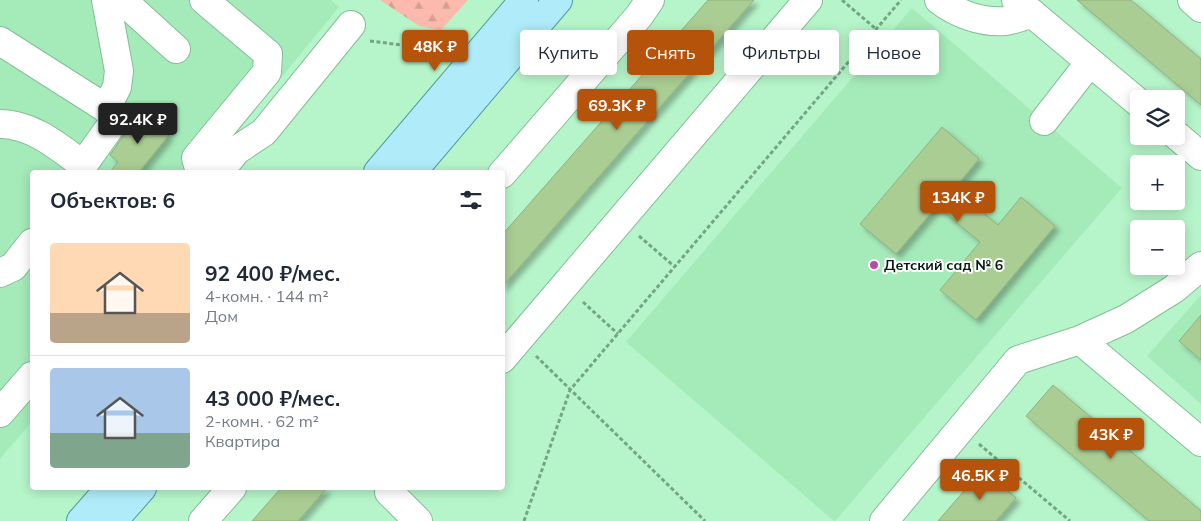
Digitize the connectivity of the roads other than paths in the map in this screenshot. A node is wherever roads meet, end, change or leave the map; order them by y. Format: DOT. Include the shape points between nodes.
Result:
graph roads {
  1 [pos="106,0"];
  2 [pos="122,0"];
  3 [pos="204,0"];
  4 [pos="524,0"];
  5 [pos="558,0"];
  6 [pos="650,0"];
  7 [pos="808,0"];
  8 [pos="939,0"];
  9 [pos="1192,0"];
  10 [pos="1024,7"];
  11 [pos="1201,8"];
  12 [pos="344,33"];
  13 [pos="0,40"];
  14 [pos="176,49"];
  15 [pos="1090,62"];
  16 [pos="1130,95"];
  17 [pos="106,108"];
  18 [pos="1044,121"];
  19 [pos="0,124"];
  20 [pos="1185,143"];
  21 [pos="1201,156"];
  22 [pos="83,169"];
  23 [pos="199,170"];
  24 [pos="221,170"];
  25 [pos="380,170"];
  26 [pos="414,170"];
  27 [pos="505,171"];
  28 [pos="30,246"];
  29 [pos="1201,266"];
  30 [pos="0,273"];
  31 [pos="1080,340"];
  32 [pos="511,349"];
  33 [pos="30,378"];
  34 [pos="0,413"];
  35 [pos="1201,442"];
  36 [pos="108,490"];
  37 [pos="140,490"];
  38 [pos="230,490"];
  39 [pos="391,490"];
  40 [pos="81,521"];
  41 [pos="114,521"];
  42 [pos="203,521"];
  43 [pos="418,521"];
  44 [pos="884,521"];
  1 -- 17 [label="street" via="119,71 117,87"];
  2 -- 14 [label="street"];
  3 -- 23 [label="street" via="268,54 268,72 196,158"];
  4 -- 25 [label="main road"];
  5 -- 26 [label="main road"];
  6 -- 27 [label="street"];
  7 -- 32 [label="street"];
  8 -- 10 [label="street" via="953,10 981,20 1006,21"];
  9 -- 11 [label="street"];
  10 -- 15 [label="street"];
  12 -- 24 [label="street" via="264,132 237,150"];
  13 -- 17 [label="street"];
  15 -- 16 [label="street"];
  15 -- 18 [label="street"];
  17 -- 22 [label="street" via="118,116"];
  19 -- 22 [label="street" via="34,132 56,145"];
  20 -- 21 [label="street"];
  28 -- 30 [label="street" via="13,267"];
  29 -- 31 [label="street" via="1174,289 1126,319"];
  31 -- 35 [label="street"];
  31 -- 44 [label="street" via="1018,360"];
  33 -- 34 [label="street"];
  36 -- 40 [label="main road"];
  37 -- 41 [label="main road"];
  38 -- 42 [label="street"];
  39 -- 43 [label="street" via="389,492"];
}
